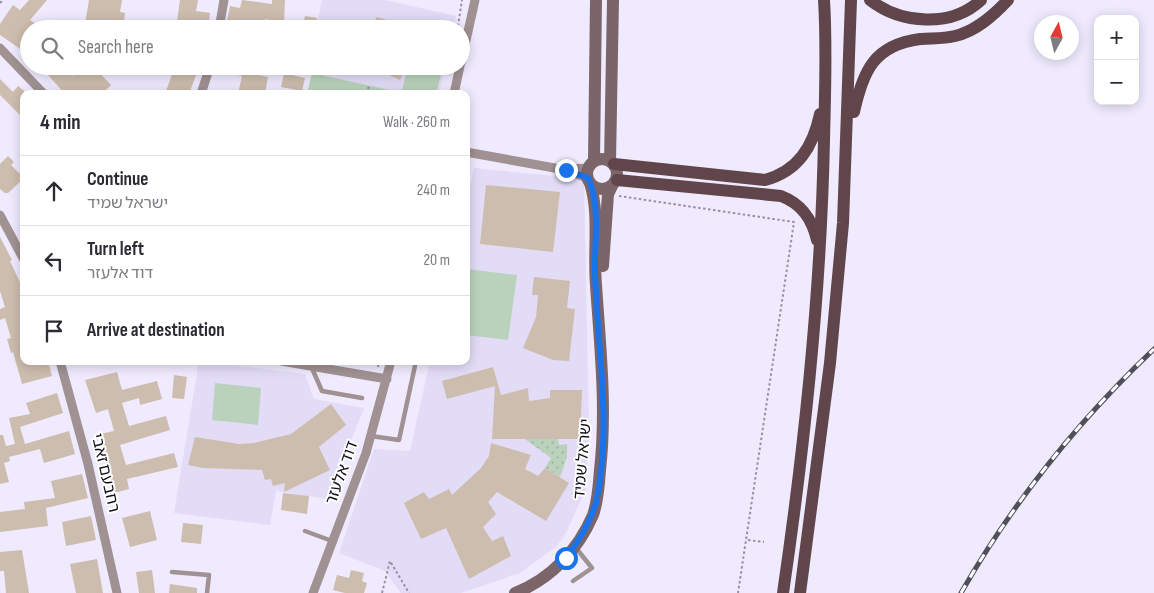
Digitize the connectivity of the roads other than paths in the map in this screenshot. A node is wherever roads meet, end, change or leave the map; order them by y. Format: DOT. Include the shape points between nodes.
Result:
graph roads {
  1 [pos="224,0"];
  2 [pos="596,0"];
  3 [pos="613,0"];
  4 [pos="824,0"];
  5 [pos="851,0"];
  6 [pos="870,0"];
  7 [pos="981,0"];
  8 [pos="1008,0"];
  9 [pos="473,1"];
  10 [pos="220,20"];
  11 [pos="469,20"];
  12 [pos="0,48"];
  13 [pos="20,69"];
  14 [pos="26,75"];
  15 [pos="207,75"];
  16 [pos="458,75"];
  17 [pos="825,82"];
  18 [pos="40,90"];
  19 [pos="202,90"];
  20 [pos="455,90"];
  21 [pos="847,148"];
  22 [pos="470,153"];
  23 [pos="612,162"];
  24 [pos="590,172"];
  25 [pos="612,187"];
  26 [pos="0,215"];
  27 [pos="20,252"];
  28 [pos="820,253"];
  29 [pos="601,353"];
  30 [pos="61,365"];
  31 [pos="311,365"];
  32 [pos="390,365"];
  33 [pos="415,365"];
  34 [pos="387,378"];
  35 [pos="362,398"];
  36 [pos="371,436"];
  37 [pos="305,531"];
  38 [pos="332,541"];
  39 [pos="575,546"];
  40 [pos="172,572"];
  41 [pos="573,581"];
  42 [pos="519,592"];
  43 [pos="117,593"];
  44 [pos="206,593"];
  45 [pos="313,593"];
  46 [pos="783,593"];
  47 [pos="800,593"];
  1 -- 10 [label="street"];
  2 -- 24 [label="street, ישראל שמיד"];
  3 -- 23 [label="street"];
  4 -- 17 [label="main road"];
  5 -- 21 [label="main road"];
  6 -- 7 [label="main road" via="897,15 924,20 952,16"];
  8 -- 21 [label="main road" via="995,14 970,30 955,36 900,44 872,61 862,82"];
  9 -- 11 [label="street"];
  12 -- 13 [label="street"];
  14 -- 18 [label="street"];
  15 -- 19 [label="street"];
  16 -- 20 [label="street"];
  17 -- 23 [label="main road" via="819,120 808,146 800,161 776,176 765,180"];
  17 -- 28 [label="main road"];
  21 -- 47 [label="main road" via="832,346"];
  22 -- 24 [label="street"];
  23 -- 24 [label="street" via="602,158"];
  23 -- 25 [label="street" via="618,172"];
  24 -- 25 [label="street" via="602,189"];
  24 -- 29 [label="street, ישראל שמיד" via="594,196"];
  25 -- 28 [label="main road" via="781,196 799,206 807,215"];
  25 -- 29 [label="street, ישראל שמיד" via="604,240"];
  26 -- 27 [label="street"];
  28 -- 46 [label="main road" via="806,418"];
  29 -- 39 [label="street, ישראל שמיד" via="604,425 599,482 593,513"];
  30 -- 43 [label="street, רחבעם זאבי" via="88,464"];
  31 -- 34 [label="street"];
  31 -- 35 [label="lane" via="322,392"];
  32 -- 34 [label="street, דוד אלעזר"];
  33 -- 36 [label="lane" via="399,440"];
  34 -- 36 [label="street, דוד אלעזר"];
  36 -- 38 [label="street, דוד אלעזר"];
  37 -- 38 [label="lane"];
  38 -- 45 [label="street, דוד אלעזר"];
  39 -- 41 [label="lane" via="592,568"];
  39 -- 42 [label="street, ישראל שמיד" via="555,569"];
  40 -- 44 [label="lane" via="209,575"];
}
